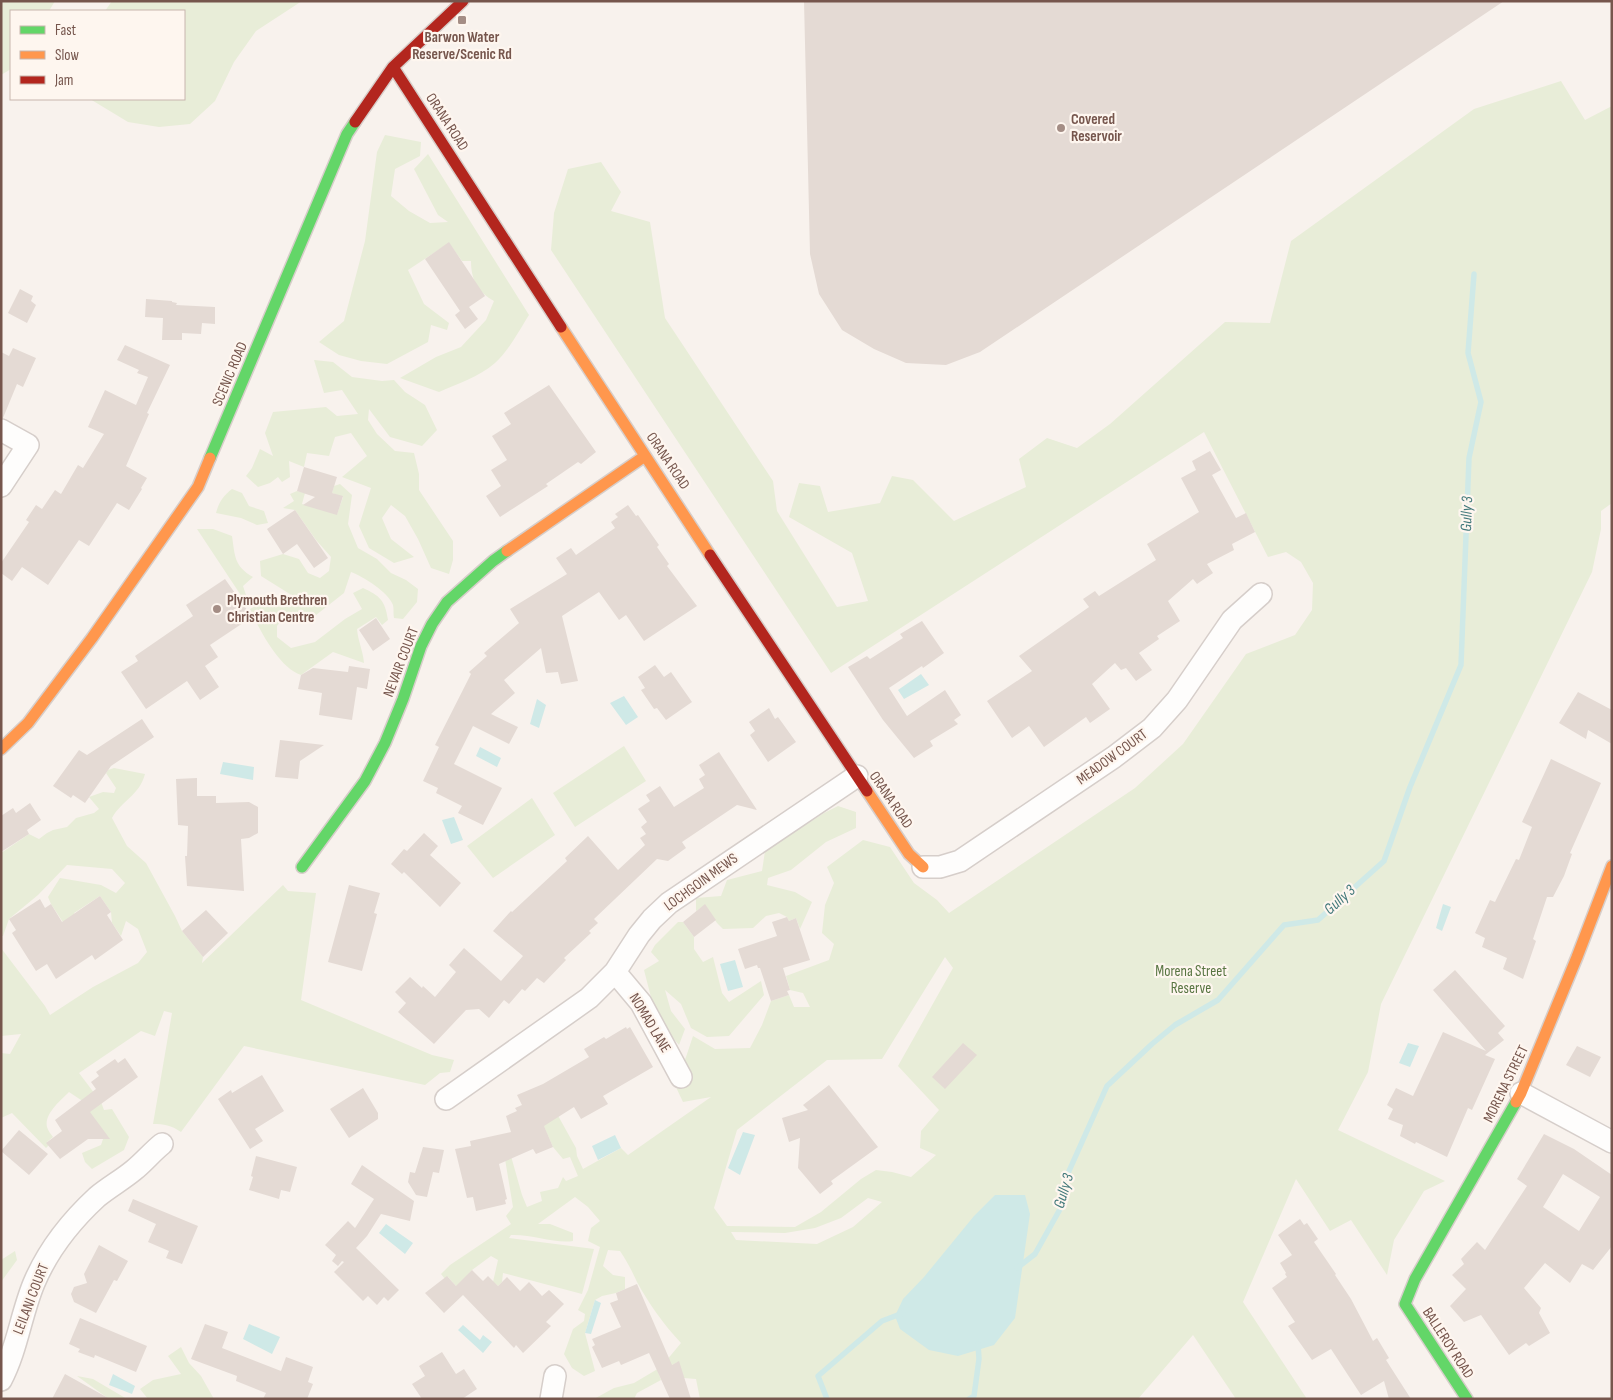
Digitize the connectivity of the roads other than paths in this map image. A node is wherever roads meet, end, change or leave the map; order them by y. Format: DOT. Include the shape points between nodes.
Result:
graph roads {
  1 [pos="464,1"];
  2 [pos="393,67"];
  3 [pos="1,430"];
  4 [pos="645,456"];
  5 [pos="1,486"];
  6 [pos="1260,594"];
  7 [pos="1,749"];
  8 [pos="857,776"];
  9 [pos="1612,866"];
  10 [pos="302,867"];
  11 [pos="923,868"];
  12 [pos="615,972"];
  13 [pos="681,1077"];
  14 [pos="1521,1093"];
  15 [pos="446,1099"];
  16 [pos="1612,1142"];
  17 [pos="162,1144"];
  18 [pos="1405,1304"];
  19 [pos="555,1376"];
  20 [pos="1,1380"];
  21 [pos="552,1399"];
  22 [pos="1467,1399"];
  1 -- 2 [label="street, SCENIC ROAD"];
  2 -- 4 [label="street, ORANA ROAD"];
  2 -- 7 [label="street, SCENIC ROAD" via="347,134 198,487 102,626 28,723"];
  3 -- 5 [label="street" via="28,446"];
  4 -- 8 [label="street, ORANA ROAD"];
  4 -- 10 [label="street, NEVAIR COURT" via="493,561 447,602 421,646 385,743 365,781"];
  6 -- 11 [label="street, MEADOW COURT" via="1232,620 1177,700 1148,732 960,861"];
  8 -- 11 [label="street, ORANA ROAD" via="909,854"];
  8 -- 12 [label="street, LOCHGOIN MEWS" via="669,902 639,935"];
  9 -- 14 [label="street, MORENA STREET"];
  12 -- 13 [label="street, NOMAD LANE" via="641,1004"];
  12 -- 15 [label="street, LOCHGOIN MEWS" via="589,998"];
  14 -- 16 [label="street"];
  14 -- 18 [label="street, MORENA STREET" via="1415,1279"];
  17 -- 20 [label="street, LEILANI COURT" via="86,1208 58,1240 34,1282"];
  18 -- 22 [label="street, BALLEROY ROAD"];
  19 -- 21 [label="street"];
}
